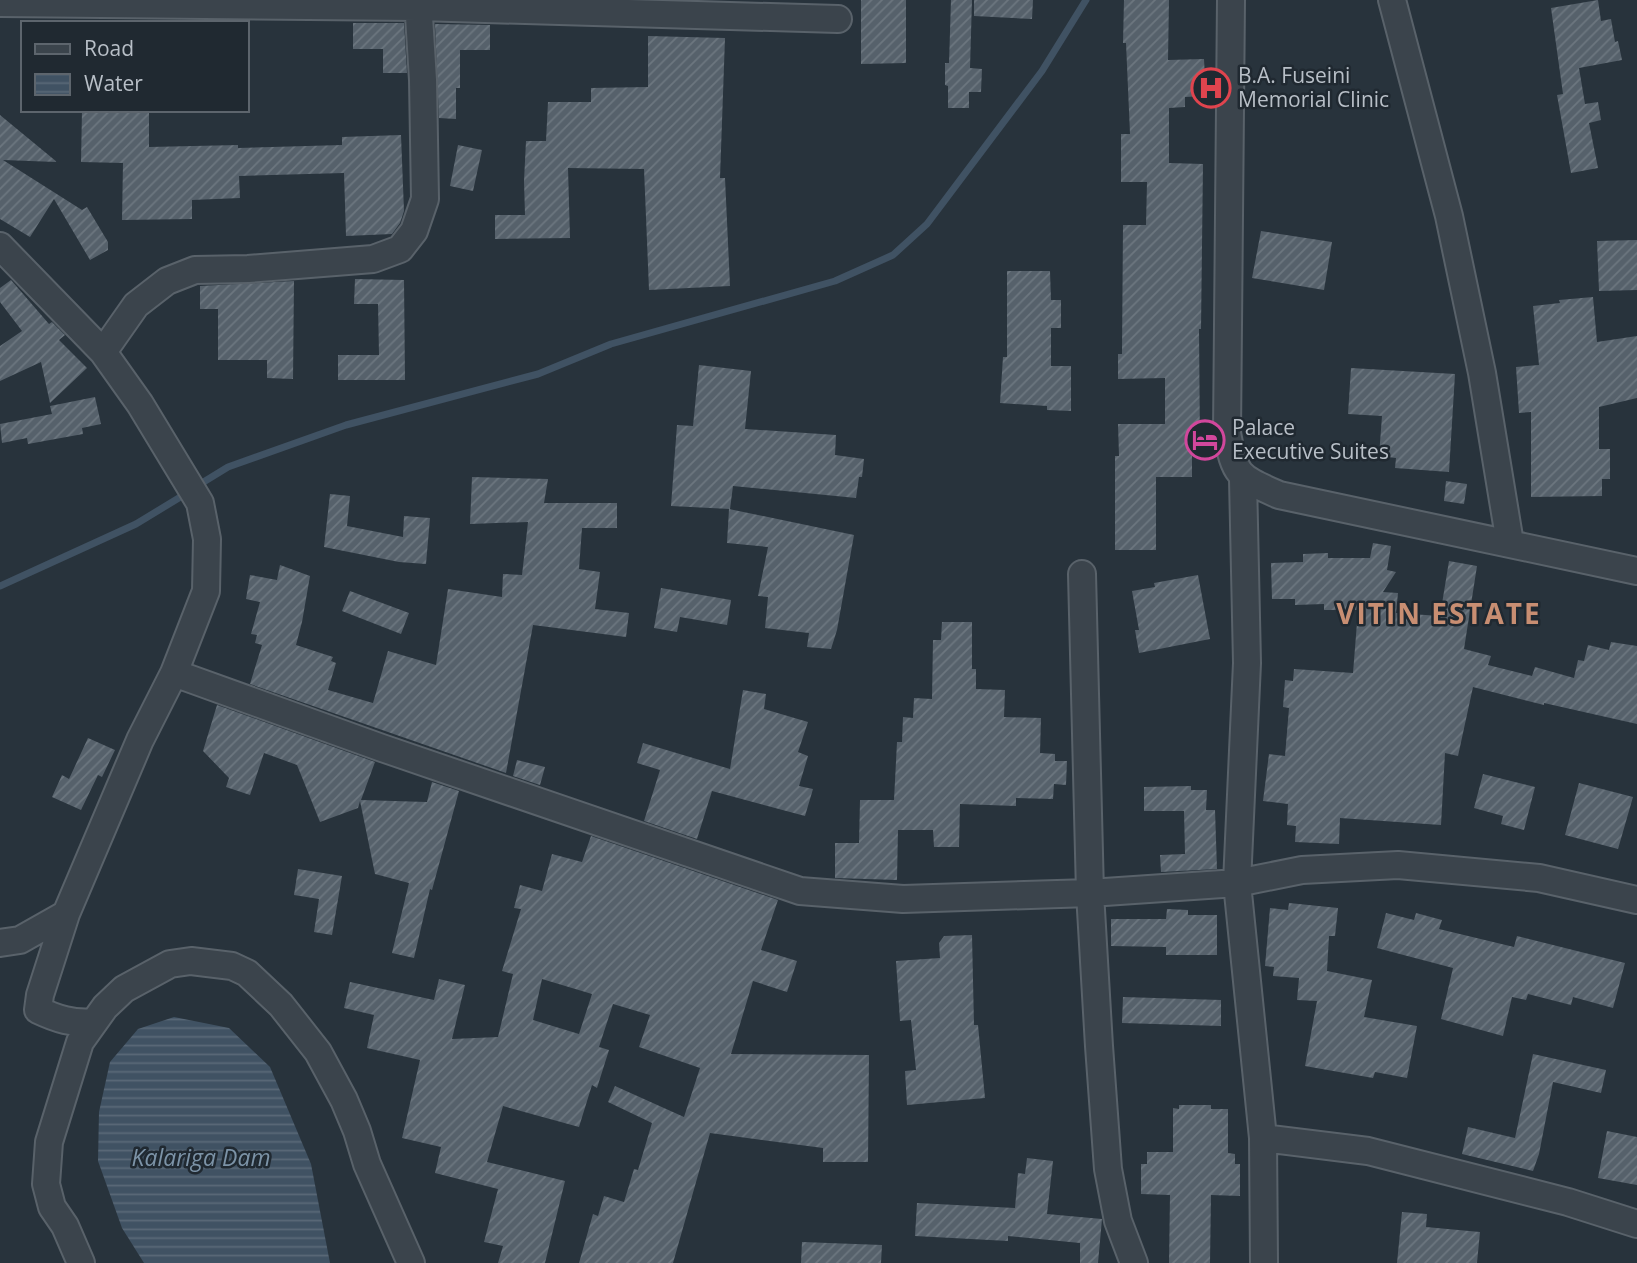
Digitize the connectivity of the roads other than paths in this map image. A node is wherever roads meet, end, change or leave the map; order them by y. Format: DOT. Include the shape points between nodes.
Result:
graph roads {
  1 [pos="1231,0"];
  2 [pos="1392,0"];
  3 [pos="0,3"];
  4 [pos="418,3"];
  5 [pos="838,19"];
  6 [pos="0,246"];
  7 [pos="103,352"];
  8 [pos="1242,479"];
  9 [pos="1510,543"];
  10 [pos="1637,571"];
  11 [pos="1082,574"];
  12 [pos="174,673"];
  13 [pos="1237,883"];
  14 [pos="1090,893"];
  15 [pos="1637,900"];
  16 [pos="66,914"];
  17 [pos="0,943"];
  18 [pos="94,1022"];
  19 [pos="1263,1138"];
  20 [pos="1637,1224"];
  21 [pos="81,1263"];
  22 [pos="411,1263"];
  23 [pos="1134,1263"];
  24 [pos="1264,1263"];
  1 -- 8 [label="street" via="1227,433 1232,461"];
  2 -- 9 [label="street" via="1451,229 1482,373"];
  3 -- 4 [label="street"];
  4 -- 5 [label="street"];
  4 -- 7 [label="street" via="425,199 414,230 400,249 373,259 195,270 167,281 136,305"];
  6 -- 7 [label="street"];
  7 -- 12 [label="street" via="200,503 207,539 206,591"];
  8 -- 9 [label="street" via="1279,495"];
  8 -- 13 [label="street" via="1247,663"];
  9 -- 10 [label="street"];
  11 -- 14 [label="street"];
  12 -- 14 [label="street" via="800,891 903,899"];
  12 -- 16 [label="street" via="140,740"];
  13 -- 14 [label="street"];
  13 -- 15 [label="street" via="1302,870 1398,865 1539,878"];
  13 -- 19 [label="street"];
  14 -- 23 [label="street" via="1108,1169 1118,1221"];
  16 -- 17 [label="street" via="20,940"];
  16 -- 18 [label="street" via="38,1010 77,1023"];
  18 -- 21 [label="street" via="80,1042 63,1093 49,1142 46,1184 52,1207"];
  18 -- 22 [label="street" via="124,989 170,964 214,962 247,973 281,1004 318,1052 353,1120 367,1164"];
  19 -- 20 [label="street" via="1368,1151"];
  19 -- 24 [label="street"];
}
